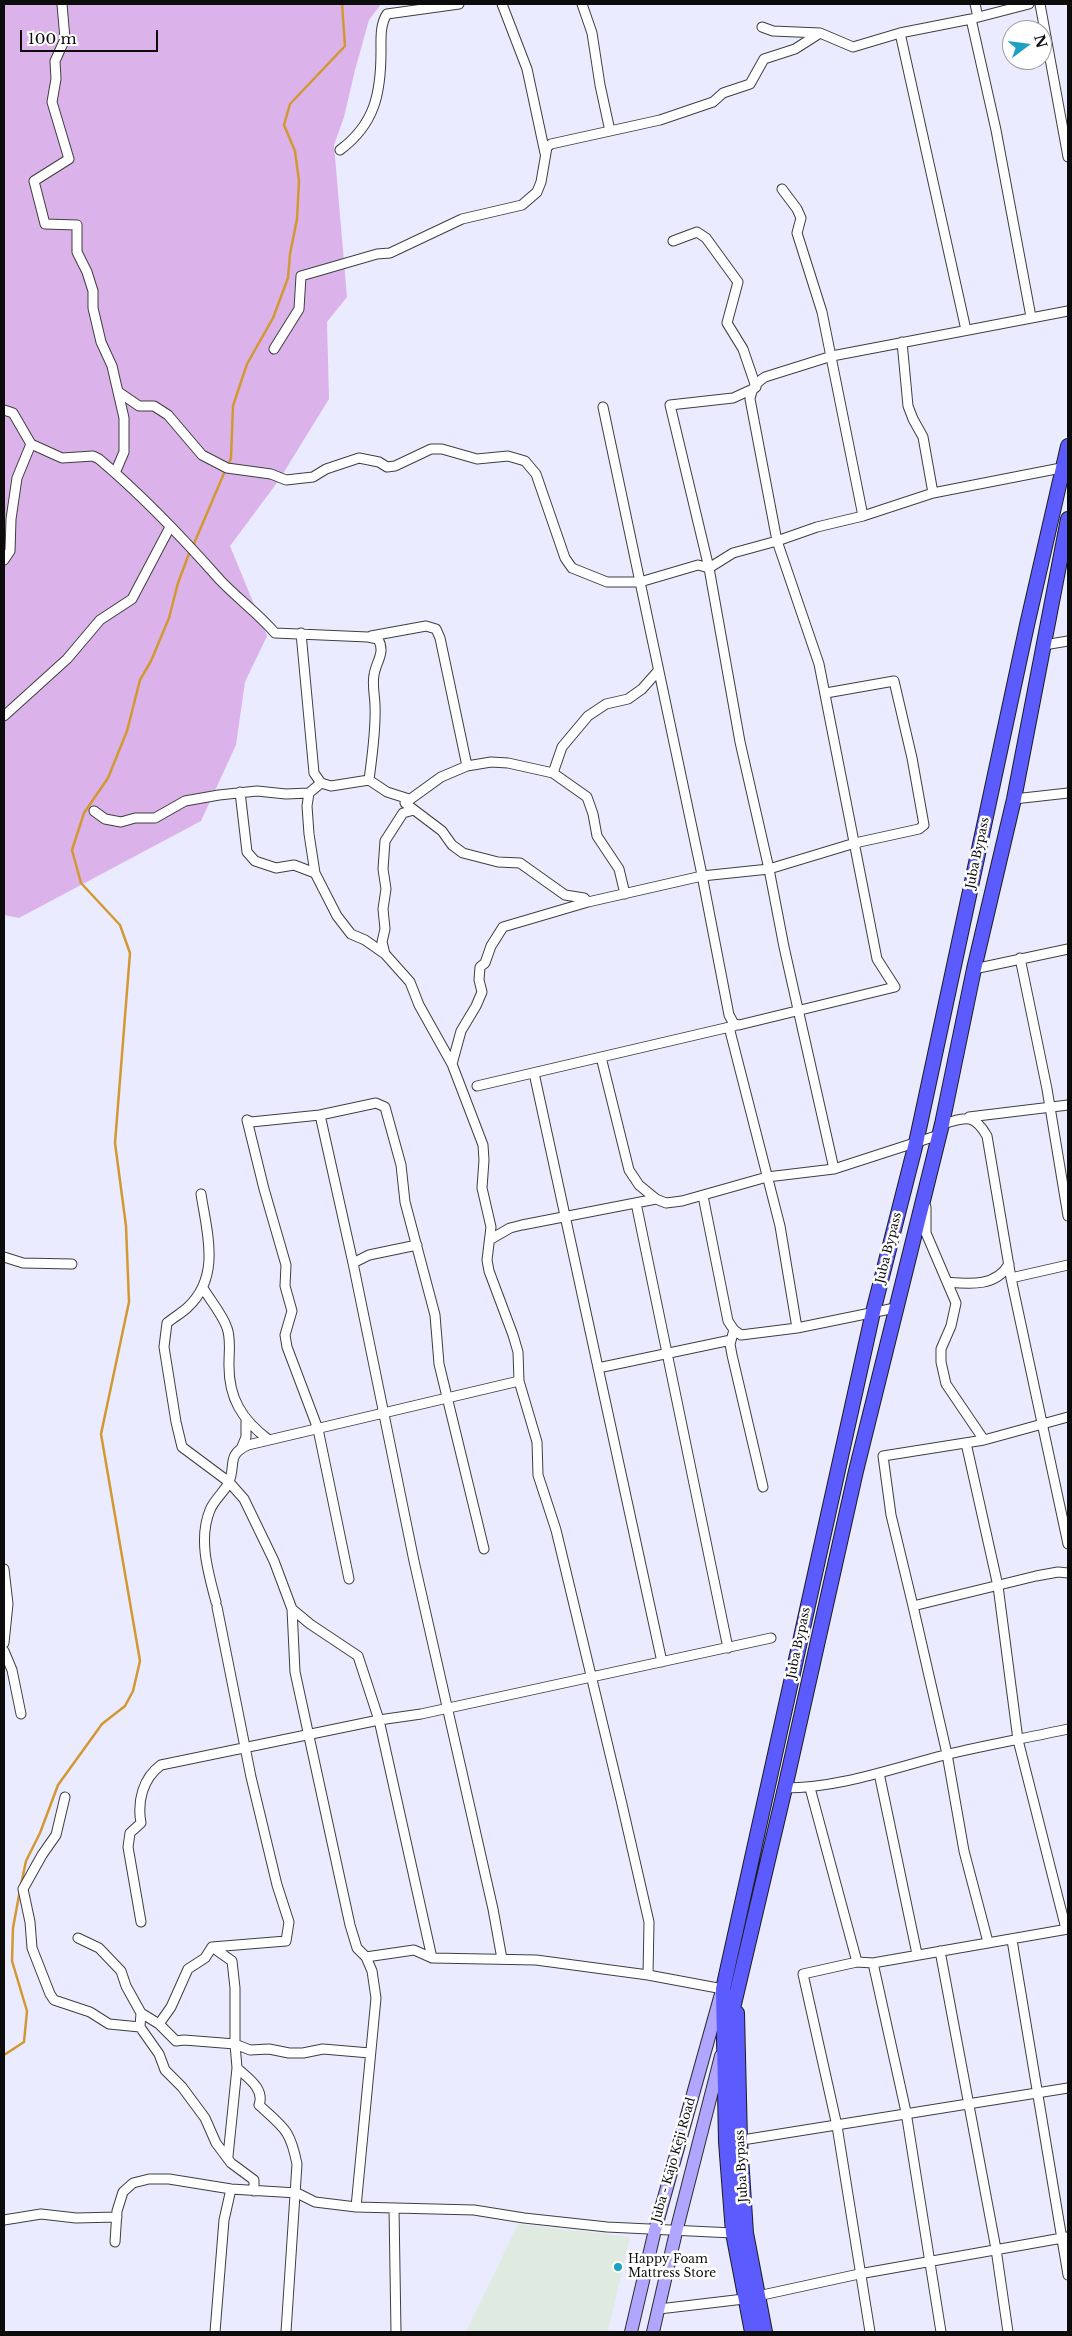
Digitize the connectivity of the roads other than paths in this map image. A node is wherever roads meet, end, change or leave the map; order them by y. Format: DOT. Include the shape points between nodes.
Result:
graph roads {
  1 [pos="62,4"];
  2 [pos="460,4"];
  3 [pos="502,4"];
  4 [pos="582,4"];
  5 [pos="975,4"];
  6 [pos="1029,4"];
  7 [pos="1040,4"];
  8 [pos="975,18"];
  9 [pos="762,27"];
  10 [pos="820,33"];
  11 [pos="900,33"];
  12 [pos="610,131"];
  13 [pos="340,150"];
  14 [pos="545,154"];
  15 [pos="1068,157"];
  16 [pos="782,188"];
  17 [pos="673,241"];
  18 [pos="1068,311"];
  19 [pos="1031,317"];
  20 [pos="966,330"];
  21 [pos="902,342"];
  22 [pos="274,349"];
  23 [pos="832,356"];
  24 [pos="765,377"];
  25 [pos="756,388"];
  26 [pos="120,392"];
  27 [pos="602,407"];
  28 [pos="4,410"];
  29 [pos="30,444"];
  30 [pos="1068,446"];
  31 [pos="1068,466"];
  32 [pos="115,473"];
  33 [pos="933,493"];
  34 [pos="863,516"];
  35 [pos="1068,519"];
  36 [pos="170,527"];
  37 [pos="777,541"];
  38 [pos="4,560"];
  39 [pos="709,568"];
  40 [pos="640,582"];
  41 [pos="301,633"];
  42 [pos="368,637"];
  43 [pos="1068,640"];
  44 [pos="1044,645"];
  45 [pos="658,671"];
  46 [pos="826,693"];
  47 [pos="4,716"];
  48 [pos="467,766"];
  49 [pos="553,773"];
  50 [pos="369,780"];
  51 [pos="321,783"];
  52 [pos="240,792"];
  53 [pos="309,793"];
  54 [pos="1068,794"];
  55 [pos="409,799"];
  56 [pos="1014,799"];
  57 [pos="414,810"];
  58 [pos="94,811"];
  59 [pos="855,843"];
  60 [pos="769,869"];
  61 [pos="315,872"];
  62 [pos="702,876"];
  63 [pos="625,894"];
  64 [pos="588,902"];
  65 [pos="1068,949"];
  66 [pos="385,954"];
  67 [pos="1020,958"];
  68 [pos="974,968"];
  69 [pos="739,1025"];
  70 [pos="730,1031"];
  71 [pos="601,1057"];
  72 [pos="452,1064"];
  73 [pos="534,1073"];
  74 [pos="477,1086"];
  75 [pos="1068,1105"];
  76 [pos="1050,1108"];
  77 [pos="320,1115"];
  78 [pos="969,1118"];
  79 [pos="940,1130"];
  80 [pos="916,1143"];
  81 [pos="834,1169"];
  82 [pos="767,1177"];
  83 [pos="926,1192"];
  84 [pos="201,1194"];
  85 [pos="703,1196"];
  86 [pos="656,1199"];
  87 [pos="636,1203"];
  88 [pos="1068,1216"];
  89 [pos="566,1218"];
  90 [pos="491,1239"];
  91 [pos="417,1245"];
  92 [pos="4,1257"];
  93 [pos="353,1263"];
  94 [pos="72,1264"];
  95 [pos="1008,1264"];
  96 [pos="1068,1265"];
  97 [pos="1011,1278"];
  98 [pos="947,1282"];
  99 [pos="203,1288"];
  100 [pos="895,1308"];
  101 [pos="873,1312"];
  102 [pos="797,1328"];
  103 [pos="734,1330"];
  104 [pos="731,1340"];
  105 [pos="667,1354"];
  106 [pos="598,1368"];
  107 [pos="519,1381"];
  108 [pos="448,1398"];
  109 [pos="384,1413"];
  110 [pos="1068,1417"];
  111 [pos="246,1420"];
  112 [pos="1042,1424"];
  113 [pos="318,1429"];
  114 [pos="269,1440"];
  115 [pos="984,1440"];
  116 [pos="966,1443"];
  117 [pos="241,1449"];
  118 [pos="229,1482"];
  119 [pos="763,1487"];
  120 [pos="1068,1544"];
  121 [pos="484,1549"];
  122 [pos="4,1569"];
  123 [pos="1068,1573"];
  124 [pos="348,1579"];
  125 [pos="998,1586"];
  126 [pos="913,1606"];
  127 [pos="292,1610"];
  128 [pos="771,1638"];
  129 [pos="4,1643"];
  130 [pos="728,1648"];
  131 [pos="4,1651"];
  132 [pos="662,1662"];
  133 [pos="592,1678"];
  134 [pos="447,1708"];
  135 [pos="21,1714"];
  136 [pos="379,1720"];
  137 [pos="1068,1728"];
  138 [pos="309,1735"];
  139 [pos="1018,1740"];
  140 [pos="245,1748"];
  141 [pos="947,1754"];
  142 [pos="879,1773"];
  143 [pos="785,1788"];
  144 [pos="810,1788"];
  145 [pos="65,1797"];
  146 [pos="141,1922"];
  147 [pos="1067,1929"];
  148 [pos="78,1938"];
  149 [pos="1012,1940"];
  150 [pos="988,1942"];
  151 [pos="212,1947"];
  152 [pos="940,1951"];
  153 [pos="917,1954"];
  154 [pos="366,1958"];
  155 [pos="432,1958"];
  156 [pos="502,1959"];
  157 [pos="857,1962"];
  158 [pos="873,1963"];
  159 [pos="648,1976"];
  160 [pos="723,1989"];
  161 [pos="737,1997"];
  162 [pos="140,2013"];
  163 [pos="159,2024"];
  164 [pos="140,2027"];
  165 [pos="235,2044"];
  166 [pos="722,2052"];
  167 [pos="370,2053"];
  168 [pos="237,2068"];
  169 [pos="1068,2088"];
  170 [pos="1037,2092"];
  171 [pos="968,2102"];
  172 [pos="906,2112"];
  173 [pos="837,2126"];
  174 [pos="733,2142"];
  175 [pos="228,2156"];
  176 [pos="231,2190"];
  177 [pos="254,2190"];
  178 [pos="297,2193"];
  179 [pos="356,2207"];
  180 [pos="394,2208"];
  181 [pos="117,2217"];
  182 [pos="4,2220"];
  183 [pos="655,2230"];
  184 [pos="676,2232"];
  185 [pos="733,2233"];
  186 [pos="1065,2238"];
  187 [pos="115,2242"];
  188 [pos="996,2249"];
  189 [pos="930,2262"];
  190 [pos="859,2274"];
  191 [pos="1068,2275"];
  192 [pos="751,2298"];
  193 [pos="659,2309"];
  194 [pos="216,2332"];
  195 [pos="286,2332"];
  196 [pos="396,2332"];
  197 [pos="631,2332"];
  198 [pos="654,2332"];
  199 [pos="752,2332"];
  200 [pos="766,2332"];
  201 [pos="870,2332"];
  202 [pos="941,2332"];
  203 [pos="1008,2332"];
  1 -- 26 [label="street" via="65,39 55,61 52,102 69,159 34,181 45,224 76,225 77,252 93,291 93,308 102,342"];
  2 -- 13 [label="street" via="387,14 383,24 374,104 365,127"];
  3 -- 14 [label="street" via="527,69"];
  4 -- 12 [label="street" via="592,33"];
  5 -- 8 [label="street"];
  6 -- 8 [label="street"];
  7 -- 15 [label="street"];
  8 -- 11 [label="street"];
  8 -- 19 [label="street"];
  9 -- 10 [label="street" via="772,31"];
  10 -- 11 [label="street" via="853,47"];
  10 -- 12 [label="street" via="795,49 764,59 750,84 723,92 713,102 660,120"];
  11 -- 20 [label="street"];
  12 -- 14 [label="street" via="555,142 547,147"];
  14 -- 22 [label="street" via="539,187 522,205 462,219 390,252 301,276 299,309"];
  16 -- 23 [label="street" via="801,218 797,233 799,242 822,312"];
  17 -- 25 [label="street" via="697,232 706,238 738,282 727,323 743,350"];
  18 -- 19 [label="street"];
  19 -- 20 [label="street"];
  20 -- 21 [label="street"];
  21 -- 23 [label="street"];
  21 -- 33 [label="street" via="908,406 923,437"];
  23 -- 24 [label="street"];
  23 -- 34 [label="street"];
  24 -- 25 [label="street"];
  24 -- 37 [label="street" via="756,382 750,400"];
  25 -- 39 [label="street" via="733,398 670,405"];
  26 -- 32 [label="street" via="124,452"];
  26 -- 40 [label="street" via="139,406 154,406 168,415 202,455 227,468 271,474 286,480 313,478 326,469 359,458 387,467 394,466 431,449 477,459 508,456 525,461 536,474 565,558 572,568 607,582"];
  27 -- 40 [label="street"];
  28 -- 29 [label="street" via="13,413"];
  29 -- 32 [label="street" via="62,458 93,456"];
  29 -- 38 [label="street" via="17,478 10,551"];
  30 -- 80 [label="main road, Juba Bypass"];
  31 -- 33 [label="street"];
  32 -- 36 [label="street" via="140,494"];
  33 -- 34 [label="street"];
  34 -- 37 [label="street" via="816,526"];
  35 -- 44 [label="main road, Juba Bypass"];
  36 -- 41 [label="street" via="275,633"];
  36 -- 47 [label="street" via="132,599 100,620 68,659"];
  37 -- 39 [label="street" via="733,553"];
  37 -- 46 [label="street"];
  39 -- 40 [label="street" via="698,565"];
  39 -- 60 [label="street" via="740,742"];
  40 -- 45 [label="street"];
  41 -- 42 [label="street"];
  41 -- 51 [label="street" via="314,773"];
  42 -- 48 [label="street" via="426,626 436,629"];
  42 -- 50 [label="street" via="378,639 382,646 372,686 375,706"];
  43 -- 44 [label="street"];
  44 -- 56 [label="main road, Juba Bypass"];
  45 -- 49 [label="street" via="628,699 606,704 588,716 562,747"];
  45 -- 62 [label="street"];
  46 -- 59 [label="street"];
  46 -- 59 [label="street" via="894,681 912,758 924,825 912,831"];
  48 -- 49 [label="street" via="508,763"];
  48 -- 55 [label="street" via="441,777"];
  49 -- 63 [label="street" via="587,798 598,836 619,869"];
  50 -- 51 [label="street" via="331,786"];
  50 -- 55 [label="street" via="387,792"];
  51 -- 53 [label="street"];
  52 -- 53 [label="street"];
  52 -- 58 [label="street" via="184,801 155,818 121,822 105,819"];
  52 -- 61 [label="street" via="247,852 254,861 276,868 294,865"];
  53 -- 61 [label="street" via="309,834"];
  54 -- 56 [label="street"];
  55 -- 57 [label="street" via="405,803"];
  56 -- 68 [label="main road, Juba Bypass"];
  57 -- 64 [label="street" via="463,852 498,862 520,863 558,890"];
  57 -- 66 [label="street" via="403,812 385,841 385,928 382,942"];
  59 -- 60 [label="street"];
  59 -- 69 [label="street" via="877,959 895,986"];
  60 -- 62 [label="street"];
  60 -- 81 [label="street"];
  61 -- 66 [label="street" via="337,916 351,934"];
  62 -- 63 [label="street"];
  62 -- 69 [label="street" via="729,1015 734,1024"];
  63 -- 64 [label="street"];
  64 -- 72 [label="street" via="503,927 480,967 482,992 461,1031"];
  65 -- 67 [label="street"];
  66 -- 72 [label="street" via="410,982"];
  67 -- 68 [label="street"];
  67 -- 76 [label="street"];
  68 -- 79 [label="main road, Juba Bypass"];
  69 -- 71 [label="street"];
  70 -- 82 [label="street"];
  71 -- 73 [label="street"];
  71 -- 86 [label="street" via="629,1170 639,1185"];
  72 -- 90 [label="street" via="484,1150 482,1188"];
  73 -- 74 [label="street"];
  73 -- 89 [label="street"];
  75 -- 76 [label="street"];
  76 -- 78 [label="street"];
  76 -- 88 [label="street"];
  77 -- 91 [label="street" via="376,1103 385,1106"];
  77 -- 93 [label="street"];
  77 -- 113 [label="street" via="262,1122 247,1120 286,1265 285,1286 292,1311 285,1335 287,1347"];
  78 -- 79 [label="street"];
  78 -- 95 [label="street" via="979,1122 987,1136"];
  79 -- 80 [label="street"];
  79 -- 83 [label="main road, Juba Bypass"];
  80 -- 81 [label="street"];
  80 -- 101 [label="main road, Juba Bypass"];
  81 -- 82 [label="street"];
  82 -- 85 [label="street"];
  82 -- 102 [label="street" via="780,1226"];
  83 -- 98 [label="street" via="926,1233"];
  83 -- 100 [label="main road, Juba Bypass"];
  84 -- 99 [label="street" via="210,1257"];
  85 -- 86 [label="street" via="666,1203"];
  85 -- 103 [label="street" via="728,1321"];
  86 -- 87 [label="street"];
  87 -- 89 [label="street"];
  87 -- 105 [label="street"];
  89 -- 90 [label="street" via="510,1228"];
  89 -- 106 [label="street"];
  90 -- 107 [label="street" via="489,1271 518,1352"];
  91 -- 93 [label="street" via="369,1255"];
  91 -- 108 [label="street" via="435,1315 439,1364"];
  92 -- 94 [label="street" via="23,1263"];
  93 -- 109 [label="street"];
  95 -- 97 [label="street"];
  95 -- 98 [label="street" via="1003,1274 991,1280 969,1284"];
  96 -- 97 [label="street"];
  97 -- 112 [label="street"];
  98 -- 115 [label="street" via="954,1295 956,1312 941,1349 946,1384"];
  99 -- 111 [label="street" via="227,1326 230,1381 238,1410"];
  99 -- 118 [label="street" via="189,1306 167,1324 164,1347 182,1447"];
  100 -- 101 [label="street"];
  100 -- 143 [label="main road, Juba Bypass"];
  101 -- 102 [label="street"];
  101 -- 160 [label="main road, Juba Bypass"];
  102 -- 103 [label="street" via="748,1335"];
  103 -- 104 [label="street"];
  104 -- 105 [label="street"];
  104 -- 119 [label="street"];
  105 -- 106 [label="street"];
  105 -- 130 [label="street"];
  106 -- 132 [label="street"];
  107 -- 108 [label="street"];
  107 -- 133 [label="street" via="537,1442 538,1475 556,1530"];
  108 -- 109 [label="street"];
  108 -- 121 [label="street"];
  109 -- 113 [label="street"];
  109 -- 134 [label="street"];
  110 -- 112 [label="street"];
  111 -- 114 [label="street"];
  111 -- 117 [label="street" via="246,1437"];
  112 -- 115 [label="street"];
  112 -- 120 [label="street"];
  113 -- 114 [label="street"];
  113 -- 124 [label="street"];
  114 -- 117 [label="street"];
  115 -- 116 [label="street"];
  116 -- 125 [label="street"];
  116 -- 126 [label="street" via="883,1456 891,1515"];
  117 -- 118 [label="street" via="233,1459"];
  118 -- 127 [label="street" via="252,1512"];
  118 -- 140 [label="street" via="211,1508 204,1541 208,1575"];
  122 -- 129 [label="street" via="8,1604"];
  123 -- 125 [label="street" via="1036,1576"];
  125 -- 126 [label="street"];
  125 -- 139 [label="street"];
  126 -- 141 [label="street"];
  127 -- 136 [label="street" via="358,1656"];
  127 -- 138 [label="street" via="295,1672"];
  128 -- 130 [label="street"];
  130 -- 132 [label="street"];
  131 -- 135 [label="street" via="12,1670"];
  132 -- 133 [label="street"];
  133 -- 134 [label="street"];
  133 -- 159 [label="street" via="649,1922"];
  134 -- 136 [label="street"];
  134 -- 156 [label="street"];
  136 -- 138 [label="street"];
  136 -- 155 [label="street"];
  137 -- 139 [label="street"];
  138 -- 140 [label="street"];
  138 -- 154 [label="street" via="350,1925 357,1948"];
  139 -- 141 [label="street"];
  139 -- 147 [label="street"];
  140 -- 146 [label="street" via="161,1765 145,1783 140,1823 130,1833 128,1847"];
  140 -- 151 [label="street" via="277,1885 289,1922 286,1940"];
  141 -- 142 [label="street"];
  141 -- 150 [label="street" via="964,1851"];
  142 -- 144 [label="street"];
  142 -- 153 [label="street"];
  143 -- 144 [label="street"];
  143 -- 161 [label="main road, Juba Bypass"];
  144 -- 157 [label="street"];
  145 -- 164 [label="street" via="56,1835 23,1889 32,1948 54,2000 90,2012 109,2024"];
  147 -- 149 [label="street"];
  148 -- 162 [label="street" via="99,1948 122,1971"];
  149 -- 150 [label="street"];
  149 -- 170 [label="street"];
  150 -- 152 [label="street"];
  151 -- 163 [label="street" via="205,1958 188,1969 171,2007"];
  151 -- 165 [label="street" via="232,1961 236,1988"];
  152 -- 153 [label="street"];
  152 -- 171 [label="street"];
  153 -- 158 [label="street"];
  154 -- 155 [label="street" via="414,1950"];
  154 -- 167 [label="street" via="372,1971 376,1998"];
  155 -- 156 [label="street"];
  156 -- 159 [label="street" via="536,1960"];
  157 -- 158 [label="street"];
  157 -- 173 [label="street" via="803,1974"];
  158 -- 172 [label="street"];
  159 -- 160 [label="street"];
  160 -- 166 [label="main road, Juba Bypass"];
  160 -- 183 [label="main road, Juba - Kajo Keji Road"];
  161 -- 166 [label="main road, Juba Bypass"];
  161 -- 174 [label="main road, Juba Bypass"];
  162 -- 163 [label="street"];
  162 -- 164 [label="street"];
  163 -- 165 [label="street" via="176,2041"];
  164 -- 175 [label="street" via="159,2054 165,2070 205,2118 216,2143"];
  165 -- 167 [label="street" via="250,2050 288,2053 323,2048"];
  165 -- 168 [label="street"];
  166 -- 174 [label="main road, Juba Bypass"];
  166 -- 184 [label="main road, Juba - Kajo Keji Road"];
  167 -- 179 [label="street"];
  168 -- 175 [label="street"];
  168 -- 178 [label="street" via="260,2091 259,2105 291,2138 297,2164"];
  169 -- 170 [label="street"];
  170 -- 171 [label="street"];
  170 -- 186 [label="street"];
  171 -- 172 [label="street"];
  171 -- 188 [label="street"];
  172 -- 173 [label="street"];
  172 -- 189 [label="street"];
  173 -- 174 [label="street"];
  173 -- 190 [label="street"];
  174 -- 185 [label="main road, Juba Bypass"];
  174 -- 192 [label="main road, Juba Bypass"];
  175 -- 177 [label="street" via="254,2180"];
  176 -- 177 [label="street"];
  176 -- 181 [label="street" via="148,2178 133,2183 123,2192"];
  176 -- 194 [label="street" via="224,2220"];
  177 -- 178 [label="street"];
  178 -- 179 [label="street" via="315,2202"];
  178 -- 195 [label="street"];
  179 -- 180 [label="street"];
  180 -- 183 [label="street" via="474,2210"];
  180 -- 196 [label="street"];
  181 -- 182 [label="street" via="76,2218 41,2214"];
  181 -- 187 [label="street"];
  183 -- 184 [label="street"];
  183 -- 197 [label="main road, Juba - Kajo Keji Road"];
  184 -- 185 [label="street"];
  184 -- 193 [label="main road, Juba - Kajo Keji Road"];
  185 -- 192 [label="main road, Juba Bypass"];
  186 -- 188 [label="street"];
  186 -- 191 [label="street"];
  188 -- 189 [label="street"];
  188 -- 203 [label="street"];
  189 -- 190 [label="street"];
  189 -- 202 [label="street"];
  190 -- 192 [label="street"];
  190 -- 201 [label="street"];
  192 -- 193 [label="street"];
  192 -- 199 [label="main road, Juba Bypass"];
  192 -- 200 [label="main road, Juba Bypass"];
  193 -- 198 [label="main road, Juba - Kajo Keji Road"];
}
